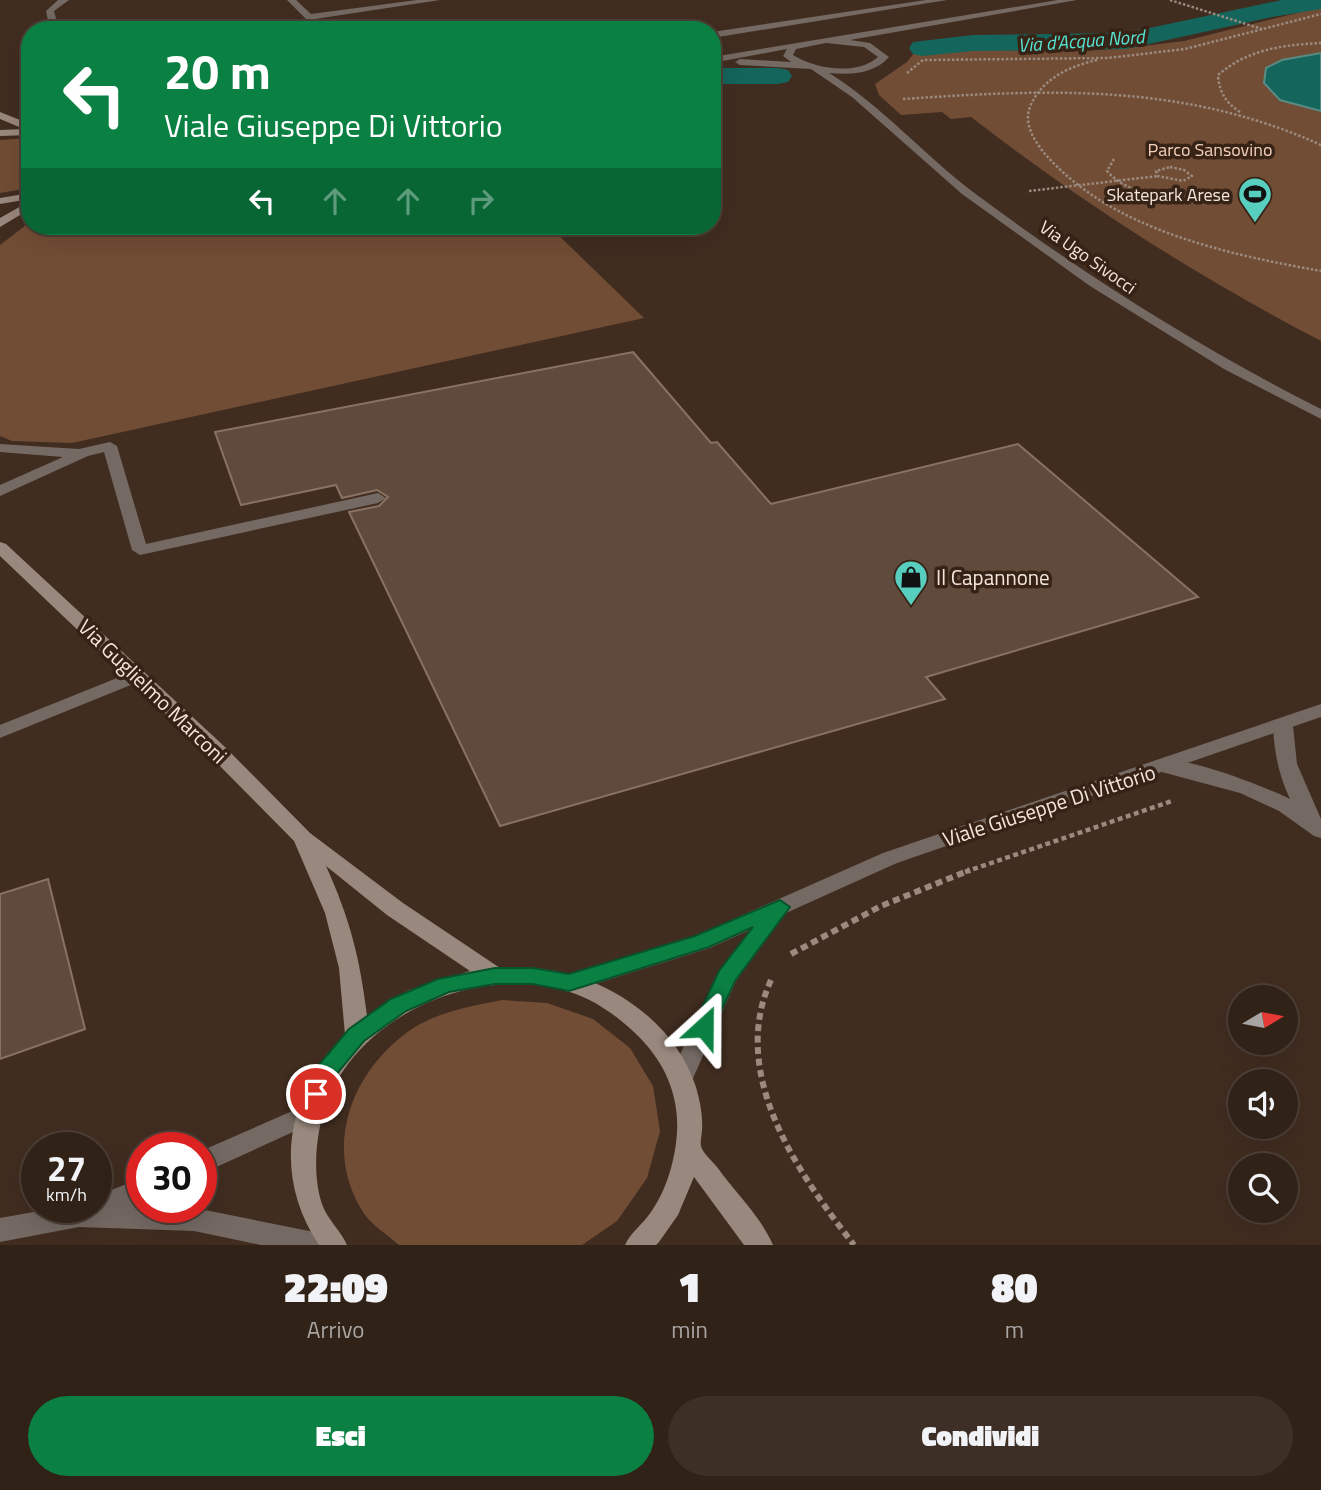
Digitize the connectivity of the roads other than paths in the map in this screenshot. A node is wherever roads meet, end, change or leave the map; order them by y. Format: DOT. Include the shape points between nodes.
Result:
graph roads {
  1 [pos="65,0"];
  2 [pos="291,0"];
  3 [pos="436,0"];
  4 [pos="943,0"];
  5 [pos="1073,0"];
  6 [pos="309,17"];
  7 [pos="956,20"];
  8 [pos="50,21"];
  9 [pos="313,21"];
  10 [pos="721,34"];
  11 [pos="906,39"];
  12 [pos="826,40"];
  13 [pos="801,44"];
  14 [pos="894,46"];
  15 [pos="883,53"];
  16 [pos="721,59"];
  17 [pos="721,61"];
  18 [pos="802,65"];
  19 [pos="871,66"];
  20 [pos="815,68"];
  21 [pos="862,86"];
  22 [pos="0,115"];
  23 [pos="21,126"];
  24 [pos="21,131"];
  25 [pos="0,133"];
  26 [pos="21,198"];
  27 [pos="0,201"];
  28 [pos="21,210"];
  29 [pos="0,223"];
  30 [pos="1321,415"];
  31 [pos="0,448"];
  32 [pos="83,453"];
  33 [pos="0,491"];
  34 [pos="378,498"];
  35 [pos="0,547"];
  36 [pos="137,676"];
  37 [pos="1321,710"];
  38 [pos="1283,726"];
  39 [pos="0,732"];
  40 [pos="1165,766"];
  41 [pos="1317,827"];
  42 [pos="303,838"];
  43 [pos="780,907"];
  44 [pos="495,976"];
  45 [pos="569,982"];
  46 [pos="356,1035"];
  47 [pos="681,1078"];
  48 [pos="306,1115"];
  49 [pos="689,1150"];
  50 [pos="217,1156"];
  51 [pos="112,1216"];
  52 [pos="37,1223"];
  53 [pos="0,1230"];
  54 [pos="319,1245"];
  55 [pos="334,1245"];
  56 [pos="638,1245"];
  57 [pos="760,1245"];
  1 -- 8 [label="street" via="52,5"];
  2 -- 6 [label="street"];
  3 -- 6 [label="street"];
  4 -- 10 [label="street"];
  5 -- 7 [label="street"];
  6 -- 9 [label="street"];
  7 -- 11 [label="street"];
  7 -- 12 [label="street"];
  12 -- 13 [label="street"];
  12 -- 15 [label="street" via="867,45"];
  13 -- 16 [label="street"];
  13 -- 18 [label="street" via="788,56"];
  14 -- 15 [label="street"];
  15 -- 19 [label="street" via="882,60"];
  17 -- 18 [label="street"];
  18 -- 20 [label="street"];
  19 -- 20 [label="street"];
  19 -- 21 [label="street"];
  20 -- 21 [label="street, Via Ugo Sivocci"];
  21 -- 30 [label="street, Via Ugo Sivocci" via="891,128 965,192 1128,306"];
  22 -- 23 [label="street"];
  24 -- 25 [label="street"];
  26 -- 27 [label="street"];
  28 -- 29 [label="street"];
  31 -- 32 [label="street"];
  32 -- 33 [label="street"];
  32 -- 34 [label="street" via="110,446 140,550"];
  35 -- 36 [label="street, Via Guglielmo Marconi"];
  36 -- 39 [label="street"];
  36 -- 42 [label="street, Via Guglielmo Marconi"];
  37 -- 38 [label="street, Viale Giuseppe Di Vittorio"];
  38 -- 40 [label="street, Viale Giuseppe Di Vittorio"];
  38 -- 41 [label="street" via="1288,772"];
  40 -- 41 [label="street" via="1249,788"];
  40 -- 43 [label="street, Viale Giuseppe Di Vittorio" via="890,858"];
  42 -- 44 [label="street, Via Guglielmo Marconi" via="395,909"];
  42 -- 46 [label="street, Via Guglielmo Marconi" via="336,913 350,968"];
  43 -- 45 [label="street, Viale Giuseppe Di Vittorio" via="702,942"];
  43 -- 47 [label="street, Viale Giuseppe Di Vittorio" via="727,977"];
  44 -- 45 [label="street"];
  44 -- 46 [label="street" via="446,985 398,1005"];
  45 -- 47 [label="street" via="618,1003 656,1036"];
  46 -- 48 [label="street" via="325,1072"];
  47 -- 49 [label="street" via="690,1112"];
  48 -- 50 [label="street"];
  48 -- 55 [label="street" via="300,1162 310,1207"];
  49 -- 56 [label="street" via="674,1197"];
  49 -- 57 [label="street"];
  51 -- 54 [label="street" via="194,1219"];
  52 -- 53 [label="street"];
}
